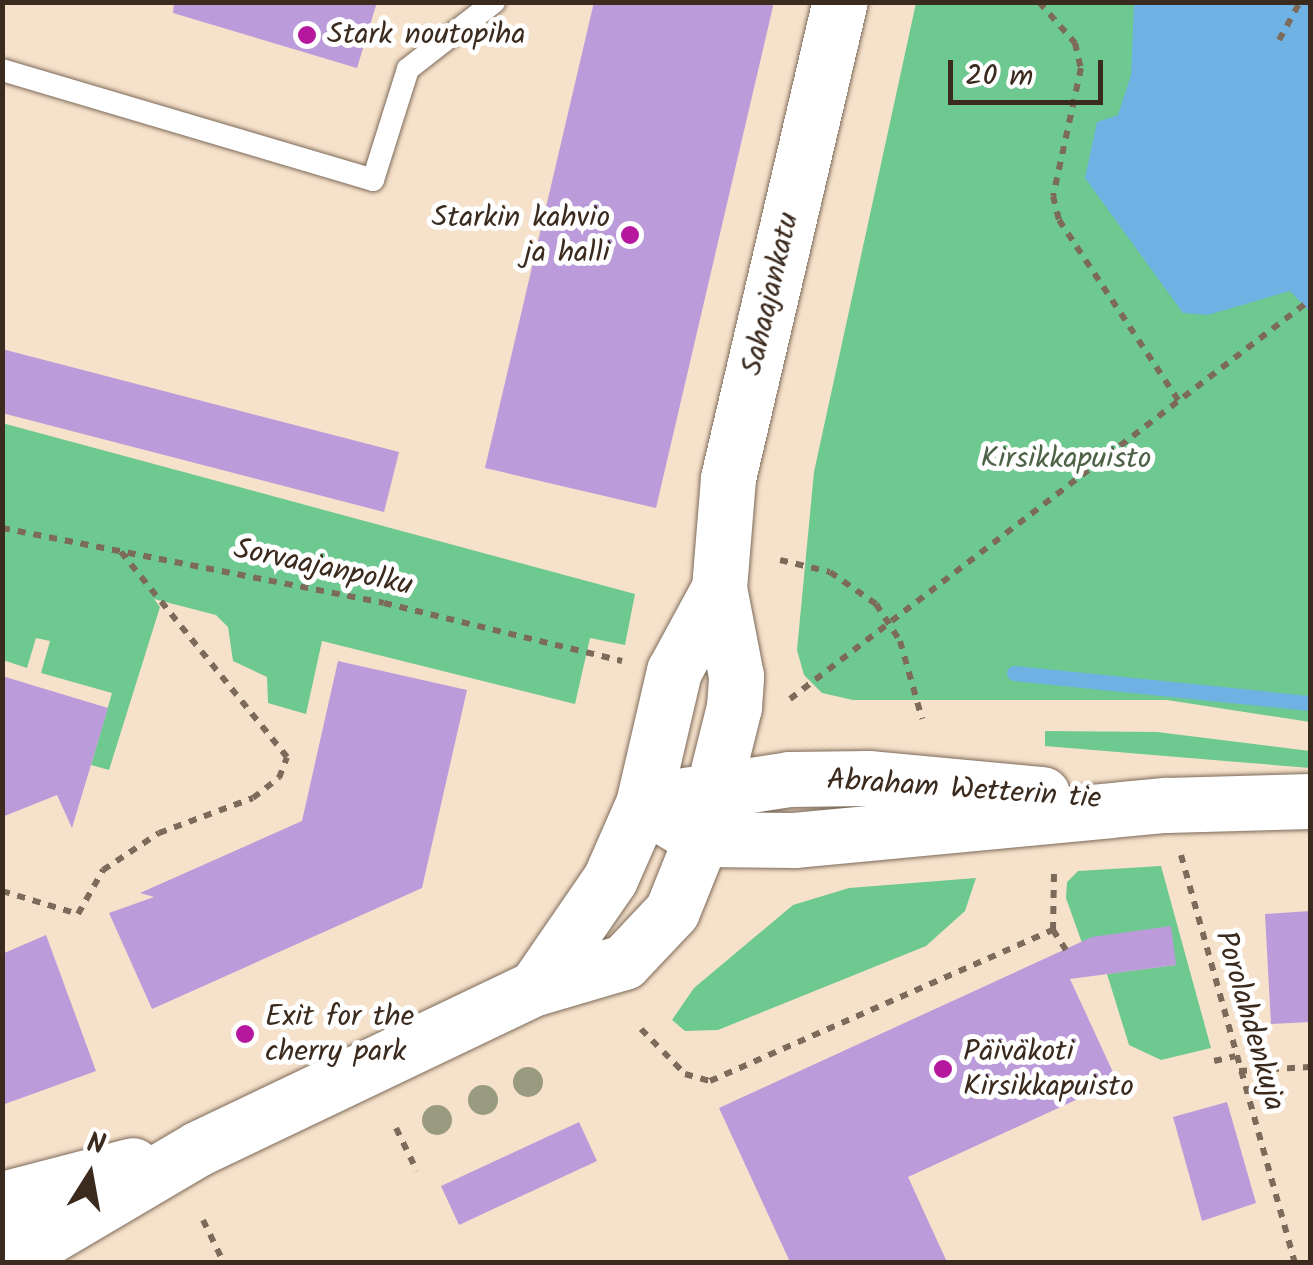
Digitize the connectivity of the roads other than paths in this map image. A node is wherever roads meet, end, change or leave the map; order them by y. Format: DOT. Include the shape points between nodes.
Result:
graph roads {
  1 [pos="494,2"];
  2 [pos="840,2"];
  3 [pos="2,70"];
  4 [pos="718,588"];
  5 [pos="716,787"];
  6 [pos="1310,800"];
  7 [pos="643,804"];
  8 [pos="1173,827"];
  9 [pos="702,840"];
  10 [pos="535,988"];
  11 [pos="199,1148"];
  12 [pos="2,1200"];
  13 [pos="2,1254"];
  1 -- 3 [label="lane" via="408,68 374,180"];
  2 -- 4 [label="main road, Sahaajankatu" via="728,478"];
  4 -- 5 [label="main road, Sahaajankatu" via="736,676"];
  4 -- 7 [label="main road, Sahaajankatu" via="674,671"];
  5 -- 7 [label="main road, Abraham Wetterin tie"];
  5 -- 8 [label="main road, Abraham Wetterin tie" via="868,778"];
  5 -- 9 [label="main road, Sahaajankatu"];
  6 -- 8 [label="main road, Abraham Wetterin tie"];
  7 -- 9 [label="main road"];
  7 -- 10 [label="main road" via="610,878"];
  8 -- 9 [label="main road, Abraham Wetterin tie"];
  9 -- 10 [label="main road" via="672,911 650,942 614,967"];
  10 -- 11 [label="main road"];
  11 -- 12 [label="main road"];
  11 -- 13 [label="main road" via="41,1241"];
}
